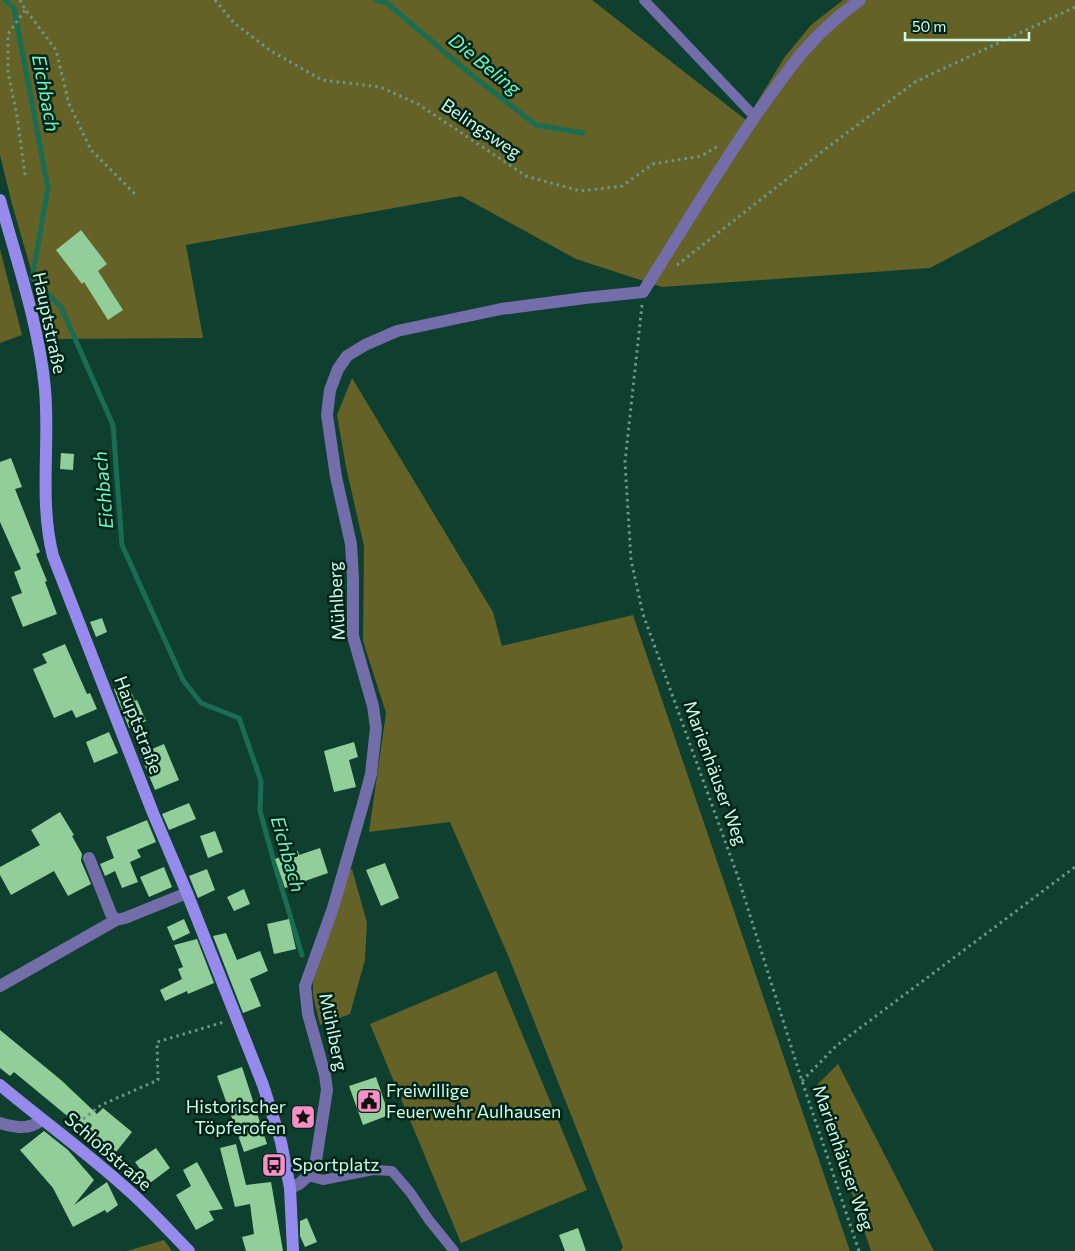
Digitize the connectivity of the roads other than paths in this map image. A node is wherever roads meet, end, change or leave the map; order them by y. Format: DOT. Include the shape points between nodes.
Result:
graph roads {
  1 [pos="644,0"];
  2 [pos="860,0"];
  3 [pos="755,117"];
  4 [pos="0,200"];
  5 [pos="90,858"];
  6 [pos="187,893"];
  7 [pos="116,920"];
  8 [pos="0,986"];
  9 [pos="0,1085"];
  10 [pos="42,1120"];
  11 [pos="0,1123"];
  12 [pos="308,1176"];
  13 [pos="290,1188"];
  14 [pos="189,1251"];
  15 [pos="293,1251"];
  16 [pos="454,1251"];
  1 -- 3 [label="lane"];
  2 -- 3 [label="street" via="824,28 804,49"];
  3 -- 12 [label="street, Mühlberg" via="643,292 501,309 397,331 347,356 338,369 330,390 327,415 351,544 353,636 376,728 363,804 333,908 305,986 308,1014 327,1090 316,1160"];
  4 -- 6 [label="main road, Hauptstraße" via="41,358 45,390 46,519 53,556"];
  5 -- 7 [label="street"];
  6 -- 7 [label="street"];
  6 -- 13 [label="main road, Hauptstraße" via="274,1116"];
  7 -- 8 [label="street"];
  9 -- 10 [label="main road, Schloßstraße"];
  10 -- 11 [label="street" via="24,1128"];
  10 -- 14 [label="main road, Schloßstraße" via="64,1134 129,1190"];
  12 -- 13 [label="street"];
  12 -- 16 [label="lane" via="324,1180 373,1170 392,1171"];
  13 -- 15 [label="main road, Hauptstraße"];
}
